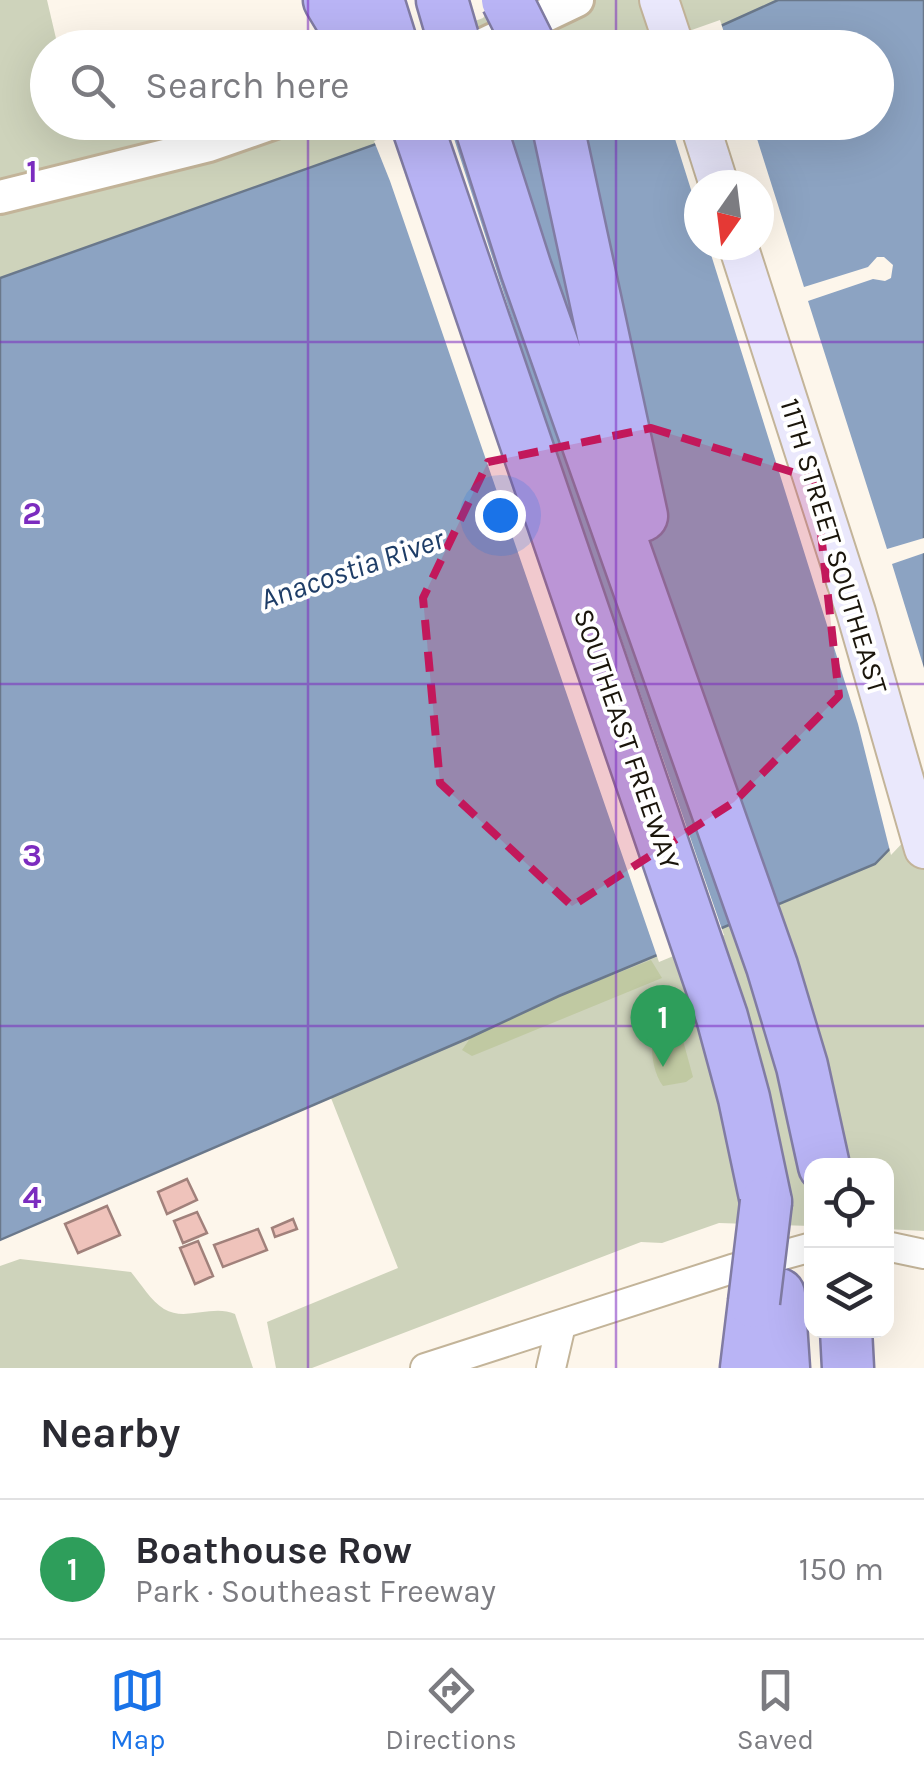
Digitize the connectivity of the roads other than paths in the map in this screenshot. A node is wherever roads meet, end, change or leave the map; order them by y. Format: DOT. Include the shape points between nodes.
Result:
graph roads {
  1 [pos="328,0"];
  2 [pos="507,0"];
  3 [pos="576,0"];
  4 [pos="659,0"];
  5 [pos="373,30"];
  6 [pos="456,30"];
  7 [pos="521,30"];
  8 [pos="668,30"];
  9 [pos="221,140"];
  10 [pos="417,140"];
  11 [pos="485,140"];
  12 [pos="561,140"];
  13 [pos="705,140"];
  14 [pos="714,170"];
  15 [pos="0,197"];
  16 [pos="743,260"];
  17 [pos="684,711"];
  18 [pos="924,849"];
  19 [pos="822,1158"];
  20 [pos="805,1248"];
  21 [pos="894,1248"];
  22 [pos="924,1254"];
  23 [pos="766,1298"];
  24 [pos="561,1325"];
  25 [pos="846,1338"];
  26 [pos="426,1368"];
  27 [pos="551,1368"];
  28 [pos="746,1368"];
  29 [pos="784,1368"];
  30 [pos="848,1368"];
  1 -- 5 [label="highway"];
  2 -- 7 [label="highway, bridge"];
  3 -- 6 [label="street"];
  4 -- 8 [label="main road"];
  9 -- 15 [label="street"];
  10 -- 23 [label="highway, SOUTHEAST FREEWAY, bridge" via="712,988 766,1202"];
  11 -- 17 [label="highway"];
  12 -- 17 [label="highway"];
  13 -- 14 [label="main road"];
  16 -- 18 [label="main road, 11TH STREET SOUTHEAST"];
  17 -- 19 [label="highway" via="772,966"];
  20 -- 24 [label="street"];
  21 -- 22 [label="street"];
  23 -- 28 [label="highway"];
  23 -- 29 [label="highway, SOUTHEAST FREEWAY"];
  24 -- 26 [label="street"];
  24 -- 27 [label="street"];
  25 -- 30 [label="highway"];
}
